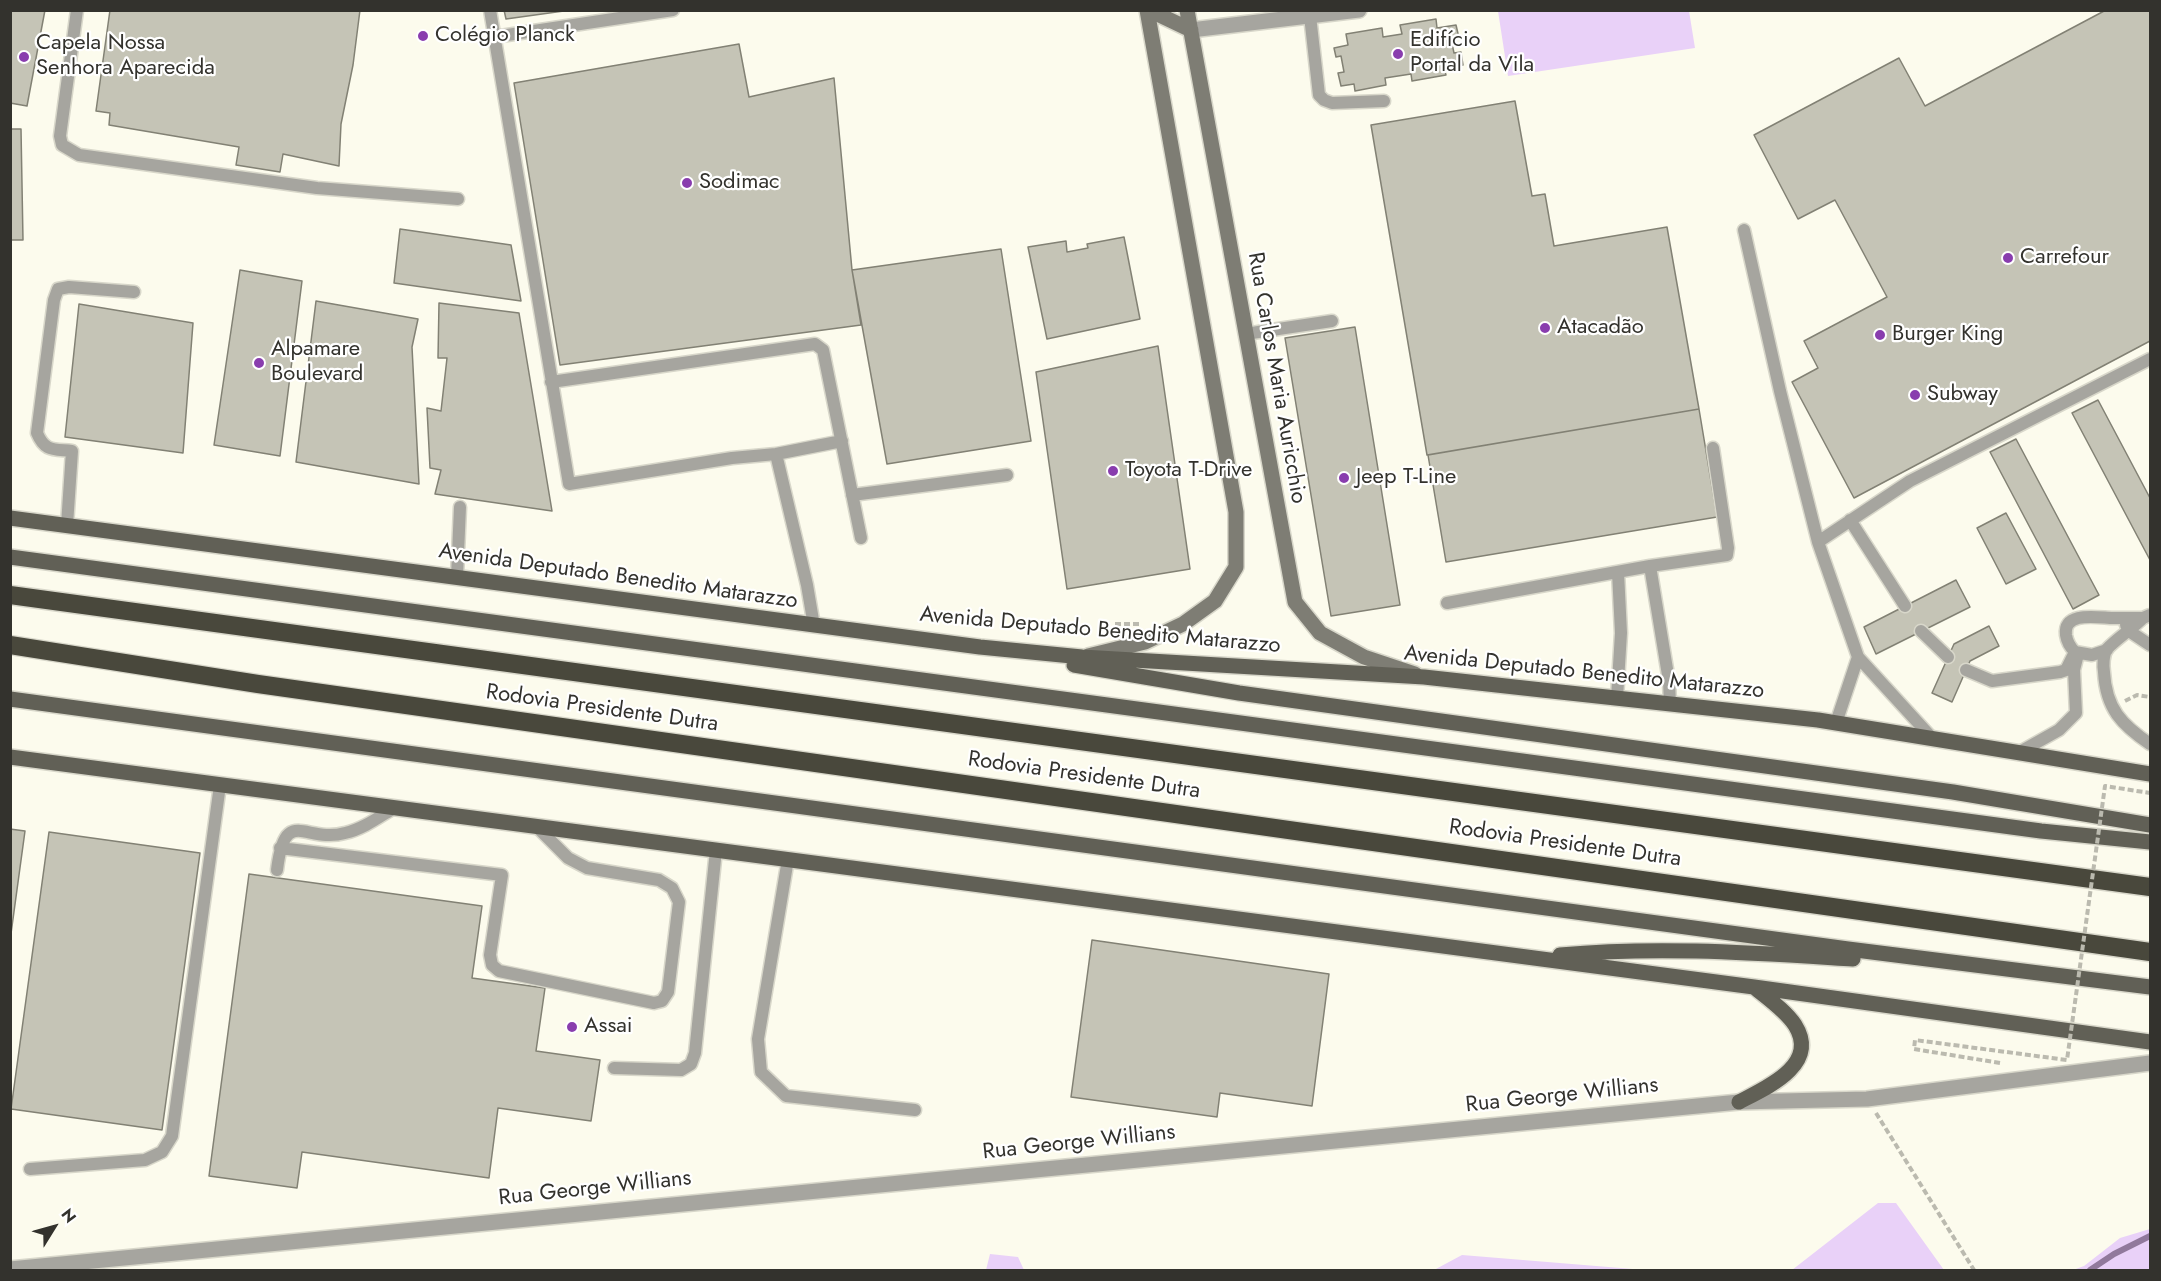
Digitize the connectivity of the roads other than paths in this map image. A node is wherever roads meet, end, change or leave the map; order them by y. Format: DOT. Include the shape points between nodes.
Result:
graph roads {
  1 [pos="77,10"];
  2 [pos="490,10"];
  3 [pos="673,10"];
  4 [pos="1148,10"];
  5 [pos="1187,10"];
  6 [pos="1359,10"];
  7 [pos="1310,16"];
  8 [pos="1191,30"];
  9 [pos="494,37"];
  10 [pos="1384,100"];
  11 [pos="458,199"];
  12 [pos="1744,230"];
  13 [pos="134,292"];
  14 [pos="1332,321"];
  15 [pos="1245,334"];
  16 [pos="2151,358"];
  17 [pos="550,382"];
  18 [pos="842,441"];
  19 [pos="1713,448"];
  20 [pos="776,454"];
  21 [pos="1007,476"];
  22 [pos="852,495"];
  23 [pos="460,507"];
  24 [pos="10,518"];
  25 [pos="1850,520"];
  26 [pos="67,525"];
  27 [pos="861,538"];
  28 [pos="1818,542"];
  29 [pos="10,557"];
  30 [pos="1650,566"];
  31 [pos="1618,572"];
  32 [pos="457,577"];
  33 [pos="10,595"];
  34 [pos="1447,603"];
  35 [pos="1905,606"];
  36 [pos="2123,617"];
  37 [pos="2147,617"];
  38 [pos="814,626"];
  39 [pos="2129,631"];
  40 [pos="1921,632"];
  41 [pos="10,645"];
  42 [pos="2151,645"];
  43 [pos="980,648"];
  44 [pos="2107,650"];
  45 [pos="2077,653"];
  46 [pos="1082,657"];
  47 [pos="1858,657"];
  48 [pos="1948,657"];
  49 [pos="1966,670"];
  50 [pos="1424,677"];
  51 [pos="1617,698"];
  52 [pos="10,699"];
  53 [pos="1670,704"];
  54 [pos="1836,723"];
  55 [pos="1932,738"];
  56 [pos="2151,744"];
  57 [pos="2018,753"];
  58 [pos="10,757"];
  59 [pos="2151,774"];
  60 [pos="220,785"];
  61 [pos="394,808"];
  62 [pos="2151,825"];
  63 [pos="536,826"];
  64 [pos="2151,842"];
  65 [pos="280,848"];
  66 [pos="716,850"];
  67 [pos="788,860"];
  68 [pos="277,870"];
  69 [pos="2151,887"];
  70 [pos="2151,952"];
  71 [pos="1533,958"];
  72 [pos="1924,958"];
  73 [pos="1754,987"];
  74 [pos="2151,987"];
  75 [pos="2151,1042"];
  76 [pos="2151,1063"];
  77 [pos="614,1068"];
  78 [pos="1739,1101"];
  79 [pos="915,1110"];
  80 [pos="30,1169"];
  81 [pos="10,1269"];
  1 -- 11 [label="lane" via="60,136 62,145 79,155 317,188"];
  2 -- 9 [label="lane"];
  3 -- 9 [label="lane"];
  4 -- 8 [label="main road"];
  4 -- 46 [label="main road" via="1236,512 1236,567 1215,601 1184,624 1145,642"];
  5 -- 8 [label="main road, Rua Carlos Maria Auricchio"];
  6 -- 7 [label="street"];
  7 -- 8 [label="street"];
  7 -- 10 [label="lane" via="1319,95 1332,103"];
  8 -- 15 [label="main road, Rua Carlos Maria Auricchio"];
  9 -- 17 [label="lane"];
  12 -- 28 [label="lane"];
  13 -- 26 [label="lane" via="69,286 58,289 54,300 37,433 41,444 49,449 72,451"];
  14 -- 15 [label="lane"];
  15 -- 50 [label="main road, Rua Carlos Maria Auricchio" via="1295,602 1320,633 1364,657"];
  16 -- 25 [label="lane" via="1910,481"];
  17 -- 18 [label="lane" via="815,344 823,350"];
  17 -- 20 [label="lane" via="569,484"];
  18 -- 20 [label="lane"];
  18 -- 22 [label="lane"];
  19 -- 30 [label="lane" via="1727,555"];
  20 -- 38 [label="lane"];
  21 -- 22 [label="lane"];
  22 -- 27 [label="lane"];
  23 -- 32 [label="lane"];
  24 -- 26 [label="main road, Avenida Deputado Benedito Matarazzo"];
  25 -- 28 [label="lane"];
  25 -- 35 [label="lane"];
  26 -- 32 [label="main road, Avenida Deputado Benedito Matarazzo"];
  28 -- 47 [label="lane"];
  29 -- 64 [label="main road" via="2041,831"];
  30 -- 31 [label="lane"];
  30 -- 53 [label="lane"];
  31 -- 34 [label="lane"];
  31 -- 51 [label="lane" via="1621,633"];
  32 -- 38 [label="main road, Avenida Deputado Benedito Matarazzo"];
  33 -- 69 [label="highway, Rodovia Presidente Dutra"];
  36 -- 37 [label="lane"];
  36 -- 39 [label="lane"];
  36 -- 45 [label="lane" via="2090,616 2070,622 2068,644"];
  37 -- 39 [label="lane"];
  38 -- 43 [label="main road, Avenida Deputado Benedito Matarazzo"];
  39 -- 42 [label="lane"];
  39 -- 44 [label="lane"];
  40 -- 48 [label="lane"];
  41 -- 70 [label="highway, Rodovia Presidente Dutra" via="258,684"];
  43 -- 46 [label="main road, Avenida Deputado Benedito Matarazzo"];
  43 -- 62 [label="main road" via="1239,693 1953,792"];
  44 -- 45 [label="lane" via="2092,655"];
  44 -- 56 [label="lane" via="2104,682 2117,717"];
  45 -- 49 [label="lane" via="2066,670 2052,674 1992,681"];
  45 -- 57 [label="lane" via="2076,713 2059,730"];
  46 -- 50 [label="main road, Avenida Deputado Benedito Matarazzo"];
  47 -- 54 [label="lane"];
  47 -- 55 [label="lane"];
  50 -- 51 [label="main road, Avenida Deputado Benedito Matarazzo"];
  51 -- 53 [label="main road, Avenida Deputado Benedito Matarazzo"];
  52 -- 72 [label="main road"];
  53 -- 54 [label="main road, Avenida Deputado Benedito Matarazzo"];
  54 -- 55 [label="main road, Avenida Deputado Benedito Matarazzo"];
  55 -- 57 [label="main road, Avenida Deputado Benedito Matarazzo"];
  57 -- 59 [label="main road, Avenida Deputado Benedito Matarazzo"];
  58 -- 60 [label="main road"];
  60 -- 61 [label="main road"];
  60 -- 80 [label="lane" via="172,1136 162,1152 146,1160"];
  61 -- 63 [label="main road"];
  61 -- 65 [label="lane" via="343,834 296,830 284,837"];
  63 -- 65 [label="lane" via="568,858 587,868 659,880 672,888 679,902 668,992 662,1001 654,1003 499,971 489,955 502,875"];
  63 -- 66 [label="main road"];
  65 -- 68 [label="lane"];
  66 -- 67 [label="main road"];
  66 -- 77 [label="lane" via="691,1064 681,1070"];
  67 -- 71 [label="main road"];
  67 -- 79 [label="lane" via="758,1039 761,1072 786,1096"];
  71 -- 72 [label="main road" via="1604,951 1691,950 1856,959"];
  71 -- 73 [label="main road"];
  72 -- 74 [label="main road"];
  73 -- 75 [label="main road"];
  73 -- 78 [label="main road" via="1794,1024 1800,1041 1799,1054 1778,1082"];
  76 -- 78 [label="street, Rua George Willians" via="1867,1099"];
  78 -- 81 [label="street, Rua George Willians"];
}
